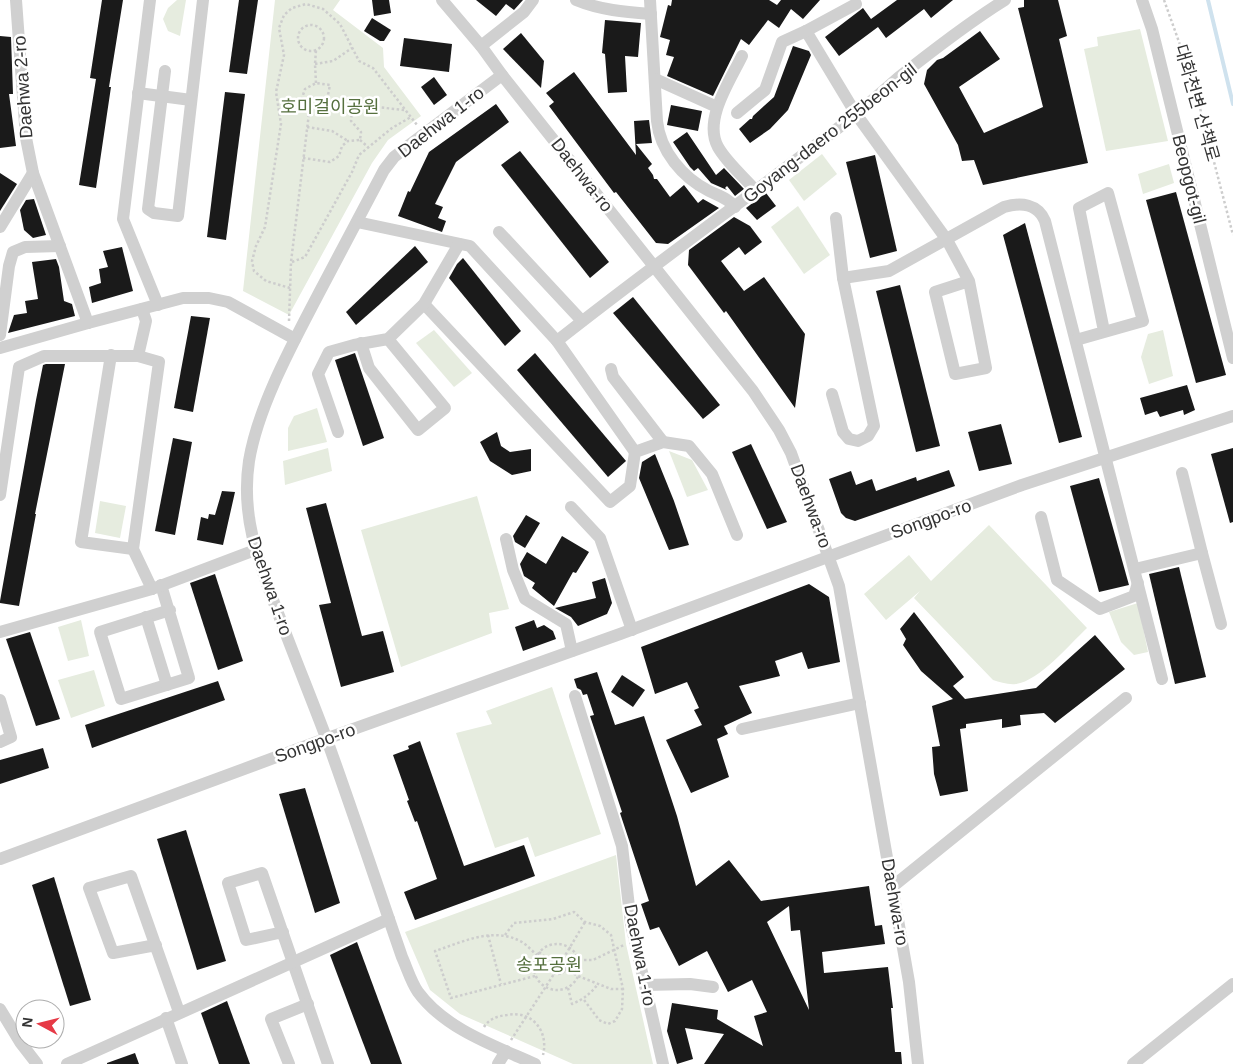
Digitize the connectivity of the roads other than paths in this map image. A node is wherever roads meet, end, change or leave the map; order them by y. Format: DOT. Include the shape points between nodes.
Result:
graph roads {
  1 [pos="16,0"];
  2 [pos="150,0"];
  3 [pos="204,0"];
  4 [pos="442,0"];
  5 [pos="533,0"];
  6 [pos="576,0"];
  7 [pos="650,0"];
  8 [pos="1005,0"];
  9 [pos="1142,0"];
  10 [pos="856,4"];
  11 [pos="651,14"];
  12 [pos="806,32"];
  13 [pos="481,46"];
  14 [pos="742,56"];
  15 [pos="166,71"];
  16 [pos="502,75"];
  17 [pos="655,79"];
  18 [pos="138,93"];
  19 [pos="162,96"];
  20 [pos="191,100"];
  21 [pos="717,107"];
  22 [pos="737,113"];
  23 [pos="856,114"];
  24 [pos="33,173"];
  25 [pos="756,191"];
  26 [pos="735,207"];
  27 [pos="836,218"];
  28 [pos="356,222"];
  29 [pos="0,227"];
  30 [pos="499,232"];
  31 [pos="947,240"];
  32 [pos="459,244"];
  33 [pos="60,246"];
  34 [pos="654,266"];
  35 [pos="843,278"];
  36 [pos="969,282"];
  37 [pos="424,304"];
  38 [pos="158,305"];
  39 [pos="142,309"];
  40 [pos="582,321"];
  41 [pos="88,323"];
  42 [pos="1104,331"];
  43 [pos="0,335"];
  44 [pos="295,339"];
  45 [pos="388,339"];
  46 [pos="1076,340"];
  47 [pos="557,341"];
  48 [pos="361,344"];
  49 [pos="0,348"];
  50 [pos="111,355"];
  51 [pos="138,356"];
  52 [pos="1233,358"];
  53 [pos="611,369"];
  54 [pos="832,394"];
  55 [pos="1233,416"];
  56 [pos="338,432"];
  57 [pos="663,442"];
  58 [pos="635,452"];
  59 [pos="1106,457"];
  60 [pos="1182,473"];
  61 [pos="0,494"];
  62 [pos="570,507"];
  63 [pos="1041,517"];
  64 [pos="737,535"];
  65 [pos="506,539"];
  66 [pos="134,549"];
  67 [pos="255,550"];
  68 [pos="1202,553"];
  69 [pos="830,557"];
  70 [pos="1135,569"];
  71 [pos="1138,583"];
  72 [pos="157,587"];
  73 [pos="170,610"];
  74 [pos="146,617"];
  75 [pos="1221,624"];
  76 [pos="632,630"];
  77 [pos="0,632"];
  78 [pos="572,651"];
  79 [pos="1162,679"];
  80 [pos="167,685"];
  81 [pos="576,696"];
  82 [pos="1126,698"];
  83 [pos="0,700"];
  84 [pos="860,703"];
  85 [pos="742,730"];
  86 [pos="326,739"];
  87 [pos="0,742"];
  88 [pos="0,859"];
  89 [pos="892,887"];
  90 [pos="389,919"];
  91 [pos="283,932"];
  92 [pos="156,945"];
  93 [pos="293,962"];
  94 [pos="1233,984"];
  95 [pos="645,985"];
  96 [pos="713,987"];
  97 [pos="308,1004"];
  98 [pos="0,1008"];
  99 [pos="179,1012"];
  100 [pos="166,1018"];
  101 [pos="508,1047"];
  102 [pos="539,1061"];
  103 [pos="37,1064"];
  104 [pos="67,1064"];
  105 [pos="182,1064"];
  106 [pos="289,1064"];
  107 [pos="328,1064"];
  108 [pos="498,1064"];
  109 [pos="663,1064"];
  110 [pos="918,1064"];
  111 [pos="1133,1064"];
  1 -- 24 [label="street, Daehwa 2-ro" via="26,138"];
  2 -- 18 [label="street"];
  3 -- 20 [label="street"];
  4 -- 13 [label="street, Daehwa-ro"];
  5 -- 13 [label="street" via="524,12"];
  6 -- 11 [label="street" via="613,11"];
  7 -- 11 [label="street"];
  8 -- 23 [label="street, Goyang-daero 255beon-gil" via="978,17"];
  9 -- 52 [label="street, Beopgot-gil" via="1152,29"];
  10 -- 12 [label="street"];
  11 -- 17 [label="street"];
  12 -- 22 [label="street" via="782,42 764,90"];
  12 -- 23 [label="street"];
  13 -- 16 [label="street, Daehwa-ro"];
  14 -- 21 [label="street"];
  15 -- 19 [label="street"];
  16 -- 28 [label="street, Daehwa 1-ro" via="394,157"];
  16 -- 34 [label="street, Daehwa-ro"];
  17 -- 21 [label="street"];
  17 -- 26 [label="street" via="658,132 667,150 684,174 729,200"];
  18 -- 19 [label="street"];
  18 -- 38 [label="street" via="123,219"];
  19 -- 20 [label="street"];
  19 -- 20 [label="street" via="148,209 154,213 178,216"];
  21 -- 25 [label="street" via="716,141"];
  23 -- 25 [label="street, Goyang-daero 255beon-gil"];
  23 -- 31 [label="street"];
  24 -- 29 [label="street"];
  24 -- 33 [label="street, Daehwa 2-ro"];
  25 -- 26 [label="street, Goyang-daero 255beon-gil"];
  26 -- 34 [label="street, Goyang-daero 255beon-gil"];
  27 -- 35 [label="street"];
  28 -- 32 [label="street"];
  28 -- 44 [label="street, Daehwa 1-ro"];
  30 -- 40 [label="street"];
  31 -- 35 [label="street" via="889,271"];
  31 -- 36 [label="street"];
  31 -- 46 [label="street" via="1004,207 1024,205 1040,211"];
  32 -- 37 [label="street"];
  32 -- 47 [label="street" via="470,246"];
  33 -- 41 [label="street, Daehwa 2-ro"];
  33 -- 43 [label="street" via="25,247 13,252 8,266"];
  34 -- 40 [label="street, Goyang-daero 255beon-gil"];
  34 -- 69 [label="street, Daehwa-ro" via="753,391 779,430 800,474"];
  35 -- 54 [label="street" via="874,426 868,436 858,441 849,439 843,432"];
  36 -- 36 [label="street" via="986,368 955,374 936,292"];
  37 -- 45 [label="street"];
  37 -- 58 [label="street" via="610,502 630,486"];
  38 -- 39 [label="street"];
  38 -- 44 [label="street" via="183,298 219,300"];
  39 -- 41 [label="street"];
  39 -- 51 [label="street" via="146,321"];
  40 -- 47 [label="street, Goyang-daero 255beon-gil"];
  41 -- 49 [label="street"];
  42 -- 42 [label="street" via="1142,321 1108,193 1080,208"];
  42 -- 46 [label="street"];
  44 -- 67 [label="street, Daehwa 1-ro" via="262,414 249,461 249,525"];
  45 -- 48 [label="street"];
  45 -- 48 [label="street" via="445,408 418,430 369,368"];
  46 -- 59 [label="street"];
  47 -- 58 [label="street"];
  48 -- 56 [label="street" via="329,352 318,374"];
  50 -- 51 [label="street"];
  50 -- 61 [label="street" via="44,356 19,367"];
  50 -- 66 [label="street" via="80,542"];
  51 -- 66 [label="street" via="159,362"];
  53 -- 57 [label="street" via="613,377"];
  55 -- 59 [label="street, Songpo-ro"];
  57 -- 58 [label="street"];
  57 -- 64 [label="street" via="689,446 712,474"];
  59 -- 69 [label="street, Songpo-ro"];
  59 -- 70 [label="street"];
  60 -- 68 [label="street"];
  62 -- 76 [label="street" via="600,538"];
  63 -- 71 [label="street" via="1058,580 1100,609 1134,596"];
  65 -- 78 [label="street" via="512,570 525,599 566,624"];
  66 -- 72 [label="street"];
  67 -- 72 [label="street"];
  67 -- 86 [label="street, Daehwa 1-ro"];
  68 -- 70 [label="street"];
  68 -- 75 [label="street"];
  69 -- 76 [label="street, Songpo-ro"];
  69 -- 84 [label="street, Daehwa-ro" via="839,586"];
  70 -- 71 [label="street"];
  71 -- 79 [label="street"];
  72 -- 73 [label="street"];
  72 -- 77 [label="street"];
  73 -- 74 [label="street"];
  73 -- 80 [label="street" via="189,678"];
  74 -- 80 [label="street"];
  74 -- 80 [label="street" via="100,632 121,699"];
  76 -- 78 [label="street, Songpo-ro"];
  78 -- 86 [label="street, Songpo-ro"];
  81 -- 95 [label="street, Daehwa 1-ro" via="622,846 631,924"];
  82 -- 89 [label="street"];
  83 -- 87 [label="street" via="11,737"];
  84 -- 85 [label="street"];
  84 -- 89 [label="street, Daehwa-ro"];
  86 -- 88 [label="street, Songpo-ro"];
  86 -- 90 [label="street, Daehwa 1-ro"];
  89 -- 110 [label="street, Daehwa-ro" via="910,990"];
  90 -- 93 [label="street"];
  90 -- 101 [label="street, Daehwa 1-ro" via="418,991 433,1008 477,1038"];
  91 -- 91 [label="street" via="262,873 228,883 246,940"];
  91 -- 93 [label="street"];
  92 -- 92 [label="street" via="113,953 89,888 131,876"];
  92 -- 99 [label="street"];
  93 -- 97 [label="street"];
  93 -- 99 [label="street"];
  94 -- 111 [label="street"];
  95 -- 96 [label="street"];
  95 -- 109 [label="street, Daehwa 1-ro"];
  97 -- 106 [label="street" via="272,1019"];
  97 -- 107 [label="street"];
  98 -- 103 [label="street"];
  99 -- 100 [label="street"];
  100 -- 104 [label="street"];
  100 -- 105 [label="street"];
  101 -- 102 [label="street, Daehwa 1-ro"];
  101 -- 108 [label="street"];
}
